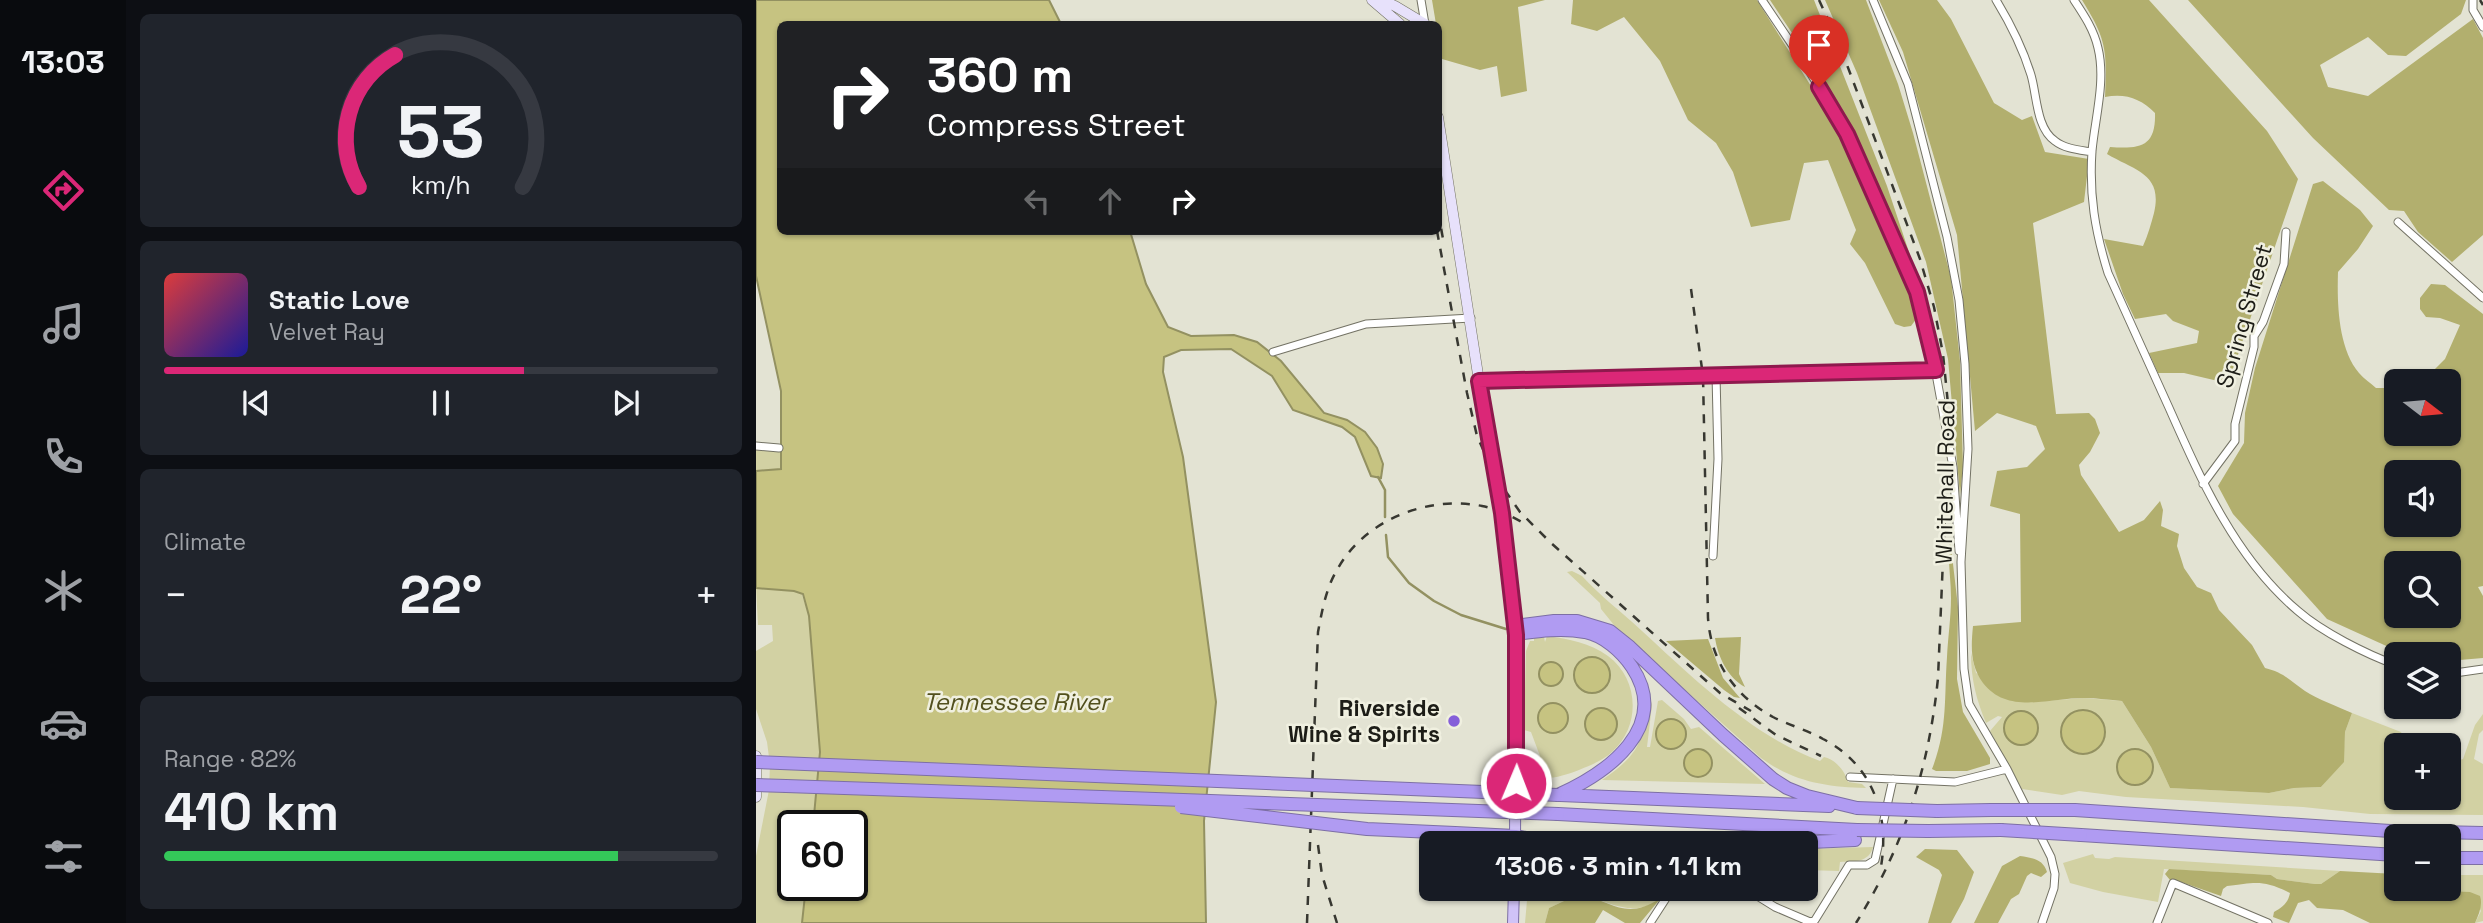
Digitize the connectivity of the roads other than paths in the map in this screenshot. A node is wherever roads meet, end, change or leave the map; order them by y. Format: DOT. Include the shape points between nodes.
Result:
graph roads {
  1 [pos="1373,0"];
  2 [pos="1381,0"];
  3 [pos="1421,0"];
  4 [pos="1762,0"];
  5 [pos="1873,0"];
  6 [pos="1996,0"];
  7 [pos="2074,0"];
  8 [pos="2473,0"];
  9 [pos="1397,21"];
  10 [pos="1420,21"];
  11 [pos="1424,21"];
  12 [pos="2483,27"];
  13 [pos="1442,141"];
  14 [pos="2092,152"];
  15 [pos="2398,222"];
  16 [pos="2286,232"];
  17 [pos="2483,298"];
  18 [pos="1471,318"];
  19 [pos="1273,352"];
  20 [pos="1936,370"];
  21 [pos="1716,375"];
  22 [pos="1479,381"];
  23 [pos="756,446"];
  24 [pos="779,448"];
  25 [pos="2203,484"];
  26 [pos="1713,556"];
  27 [pos="1961,562"];
  28 [pos="1515,630"];
  29 [pos="2384,659"];
  30 [pos="2483,669"];
  31 [pos="2461,672"];
  32 [pos="756,759"];
  33 [pos="2007,769"];
  34 [pos="1850,777"];
  35 [pos="1893,779"];
  36 [pos="756,785"];
  37 [pos="1559,795"];
  38 [pos="756,797"];
  39 [pos="1101,797"];
  40 [pos="1857,807"];
  41 [pos="1419,831"];
  42 [pos="1515,831"];
  43 [pos="2483,833"];
  44 [pos="1856,835"];
  45 [pos="1818,840"];
  46 [pos="2384,855"];
  47 [pos="2461,858"];
  48 [pos="2483,858"];
  49 [pos="1514,901"];
  50 [pos="1664,901"];
  51 [pos="1765,901"];
  52 [pos="1513,923"];
  53 [pos="1650,923"];
  54 [pos="2042,923"];
  55 [pos="2157,923"];
  56 [pos="2268,923"];
  1 -- 9 [label="main road"];
  2 -- 10 [label="main road"];
  3 -- 11 [label="street"];
  4 -- 20 [label="street" via="1847,134 1917,292"];
  5 -- 27 [label="street, Whitehall Road" via="1908,84 1959,300 1968,449"];
  6 -- 14 [label="street" via="2031,75 2047,132 2067,147"];
  7 -- 14 [label="street" via="2090,24 2099,50"];
  8 -- 12 [label="street"];
  13 -- 18 [label="main road"];
  14 -- 25 [label="street" via="2092,212 2108,273"];
  15 -- 17 [label="street"];
  16 -- 25 [label="street, Spring Street" via="2284,264 2255,336 2235,440"];
  18 -- 19 [label="street" via="1366,324"];
  18 -- 22 [label="main road"];
  20 -- 21 [label="street"];
  20 -- 27 [label="street" via="1953,467"];
  21 -- 22 [label="street"];
  21 -- 26 [label="street"];
  22 -- 28 [label="main road" via="1502,513"];
  23 -- 24 [label="street"];
  25 -- 29 [label="street" via="2252,564 2280,595 2324,630"];
  27 -- 33 [label="street, Whitehall Road" via="1969,704"];
  28 -- 37 [label="highway" via="1588,633 1610,643 1632,666 1640,683 1642,712 1632,742 1594,777"];
  28 -- 40 [label="highway" via="1577,621 1610,631 1773,779 1807,796"];
  28 -- 42 [label="main road"];
  30 -- 31 [label="street"];
  32 -- 37 [label="highway, bridge"];
  32 -- 38 [label="main road"];
  33 -- 35 [label="street" via="1955,782"];
  33 -- 54 [label="street, Whitehall Road" via="2055,874"];
  34 -- 35 [label="street"];
  35 -- 51 [label="street" via="1875,860 1867,865 1849,864 1815,920 1810,922"];
  36 -- 39 [label="highway, bridge"];
  37 -- 40 [label="highway"];
  39 -- 41 [label="highway, bridge"];
  39 -- 44 [label="highway, bridge" via="1558,814"];
  40 -- 43 [label="highway, bridge" via="2076,810"];
  44 -- 45 [label="highway"];
  44 -- 46 [label="highway, bridge" via="2001,830"];
  47 -- 48 [label="highway"];
  49 -- 52 [label="main road"];
  50 -- 53 [label="street"];
  55 -- 56 [label="street" via="2173,883"];
}
